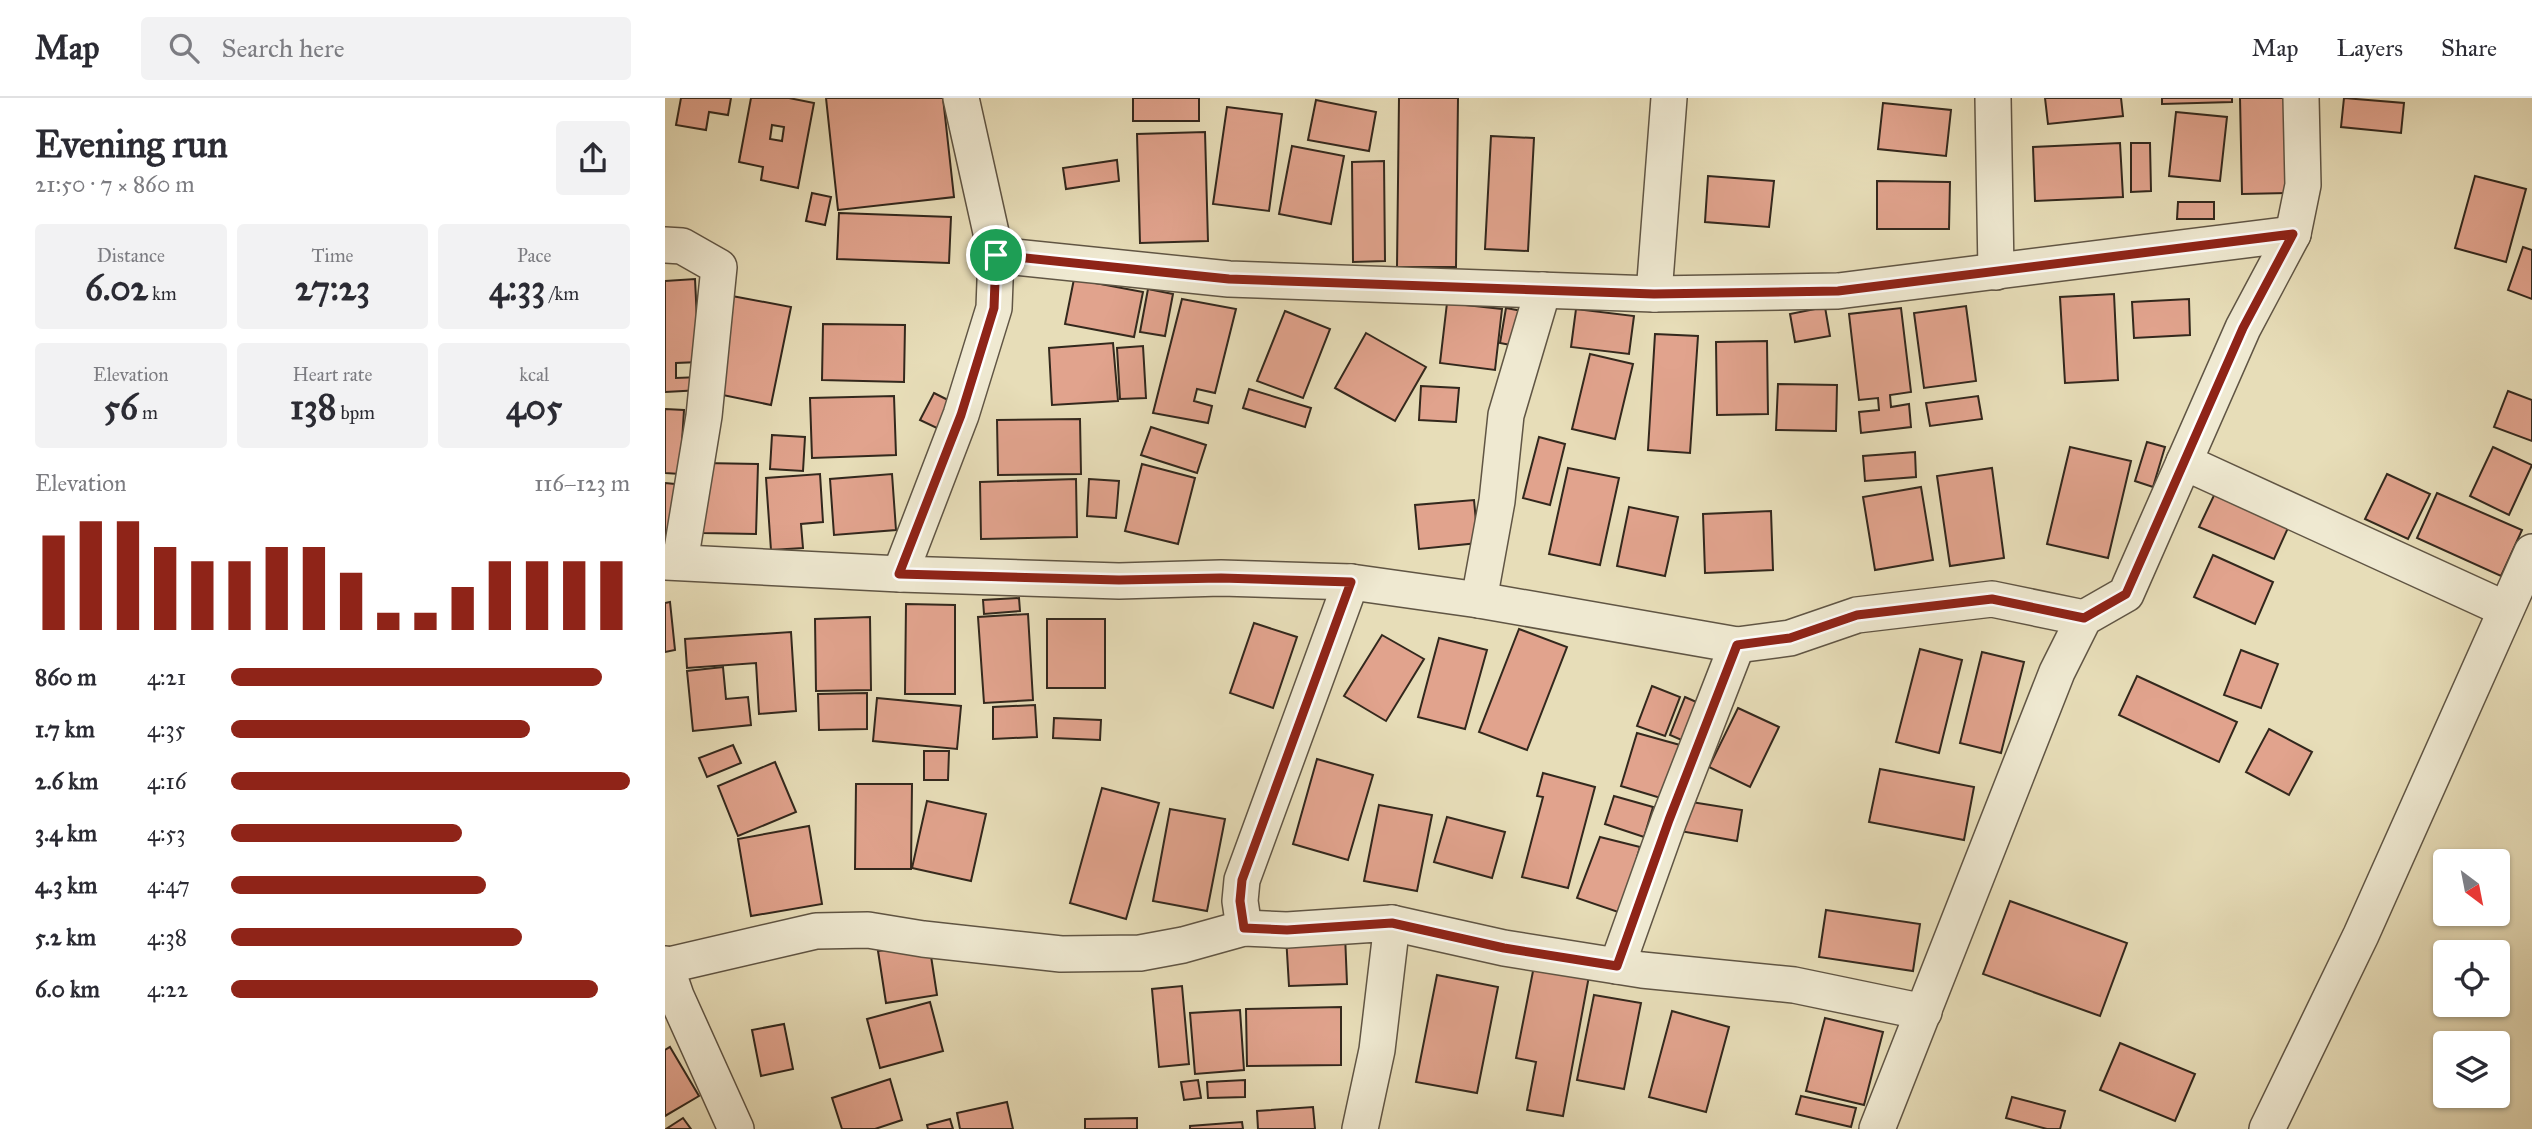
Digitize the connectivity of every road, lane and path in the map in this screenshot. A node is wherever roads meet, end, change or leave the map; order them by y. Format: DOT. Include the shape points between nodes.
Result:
graph roads {
  1 [pos="961,98"];
  2 [pos="1669,98"];
  3 [pos="1993,98"];
  4 [pos="2301,98"];
  5 [pos="2293,234"];
  6 [pos="665,245"];
  7 [pos="996,255"];
  8 [pos="1996,272"];
  9 [pos="1543,290"];
  10 [pos="1654,294"];
  11 [pos="2184,462"];
  12 [pos="2532,552"];
  13 [pos="672,562"];
  14 [pos="899,574"];
  15 [pos="1351,582"];
  16 [pos="1479,600"];
  17 [pos="2505,609"];
  18 [pos="2084,618"];
  19 [pos="1737,645"];
  20 [pos="1392,923"];
  21 [pos="1244,928"];
  22 [pos="665,965"];
  23 [pos="1617,966"];
  24 [pos="1924,1012"];
  25 [pos="736,1129"];
  26 [pos="1360,1129"];
  27 [pos="1877,1129"];
  28 [pos="2267,1129"];
  1 -- 7 [label="street"];
  2 -- 10 [label="street"];
  3 -- 8 [label="street"];
  4 -- 5 [label="street" via="2303,185"];
  5 -- 8 [label="street"];
  5 -- 11 [label="street" via="2243,328"];
  6 -- 13 [label="street" via="682,246 719,267 704,416"];
  7 -- 9 [label="street" via="1229,279"];
  7 -- 14 [label="street" via="994,308 961,415"];
  8 -- 10 [label="street" via="1838,291"];
  9 -- 10 [label="street"];
  9 -- 16 [label="street" via="1506,415 1497,501"];
  11 -- 17 [label="street"];
  11 -- 18 [label="street" via="2126,594"];
  12 -- 17 [label="street"];
  13 -- 14 [label="street"];
  14 -- 15 [label="street"];
  15 -- 16 [label="street"];
  15 -- 21 [label="street" via="1242,880"];
  16 -- 19 [label="street"];
  17 -- 28 [label="street" via="2361,936"];
  18 -- 19 [label="street" via="1992,599 1857,615 1790,638"];
  18 -- 24 [label="street" via="2057,672"];
  19 -- 23 [label="street"];
  20 -- 21 [label="street"];
  20 -- 23 [label="street" via="1504,948"];
  20 -- 26 [label="street" via="1377,1050"];
  21 -- 22 [label="street" via="1140,953 1061,954 868,930 816,931"];
  22 -- 25 [label="street"];
  23 -- 24 [label="street" via="1794,985"];
  24 -- 27 [label="street"];
}
